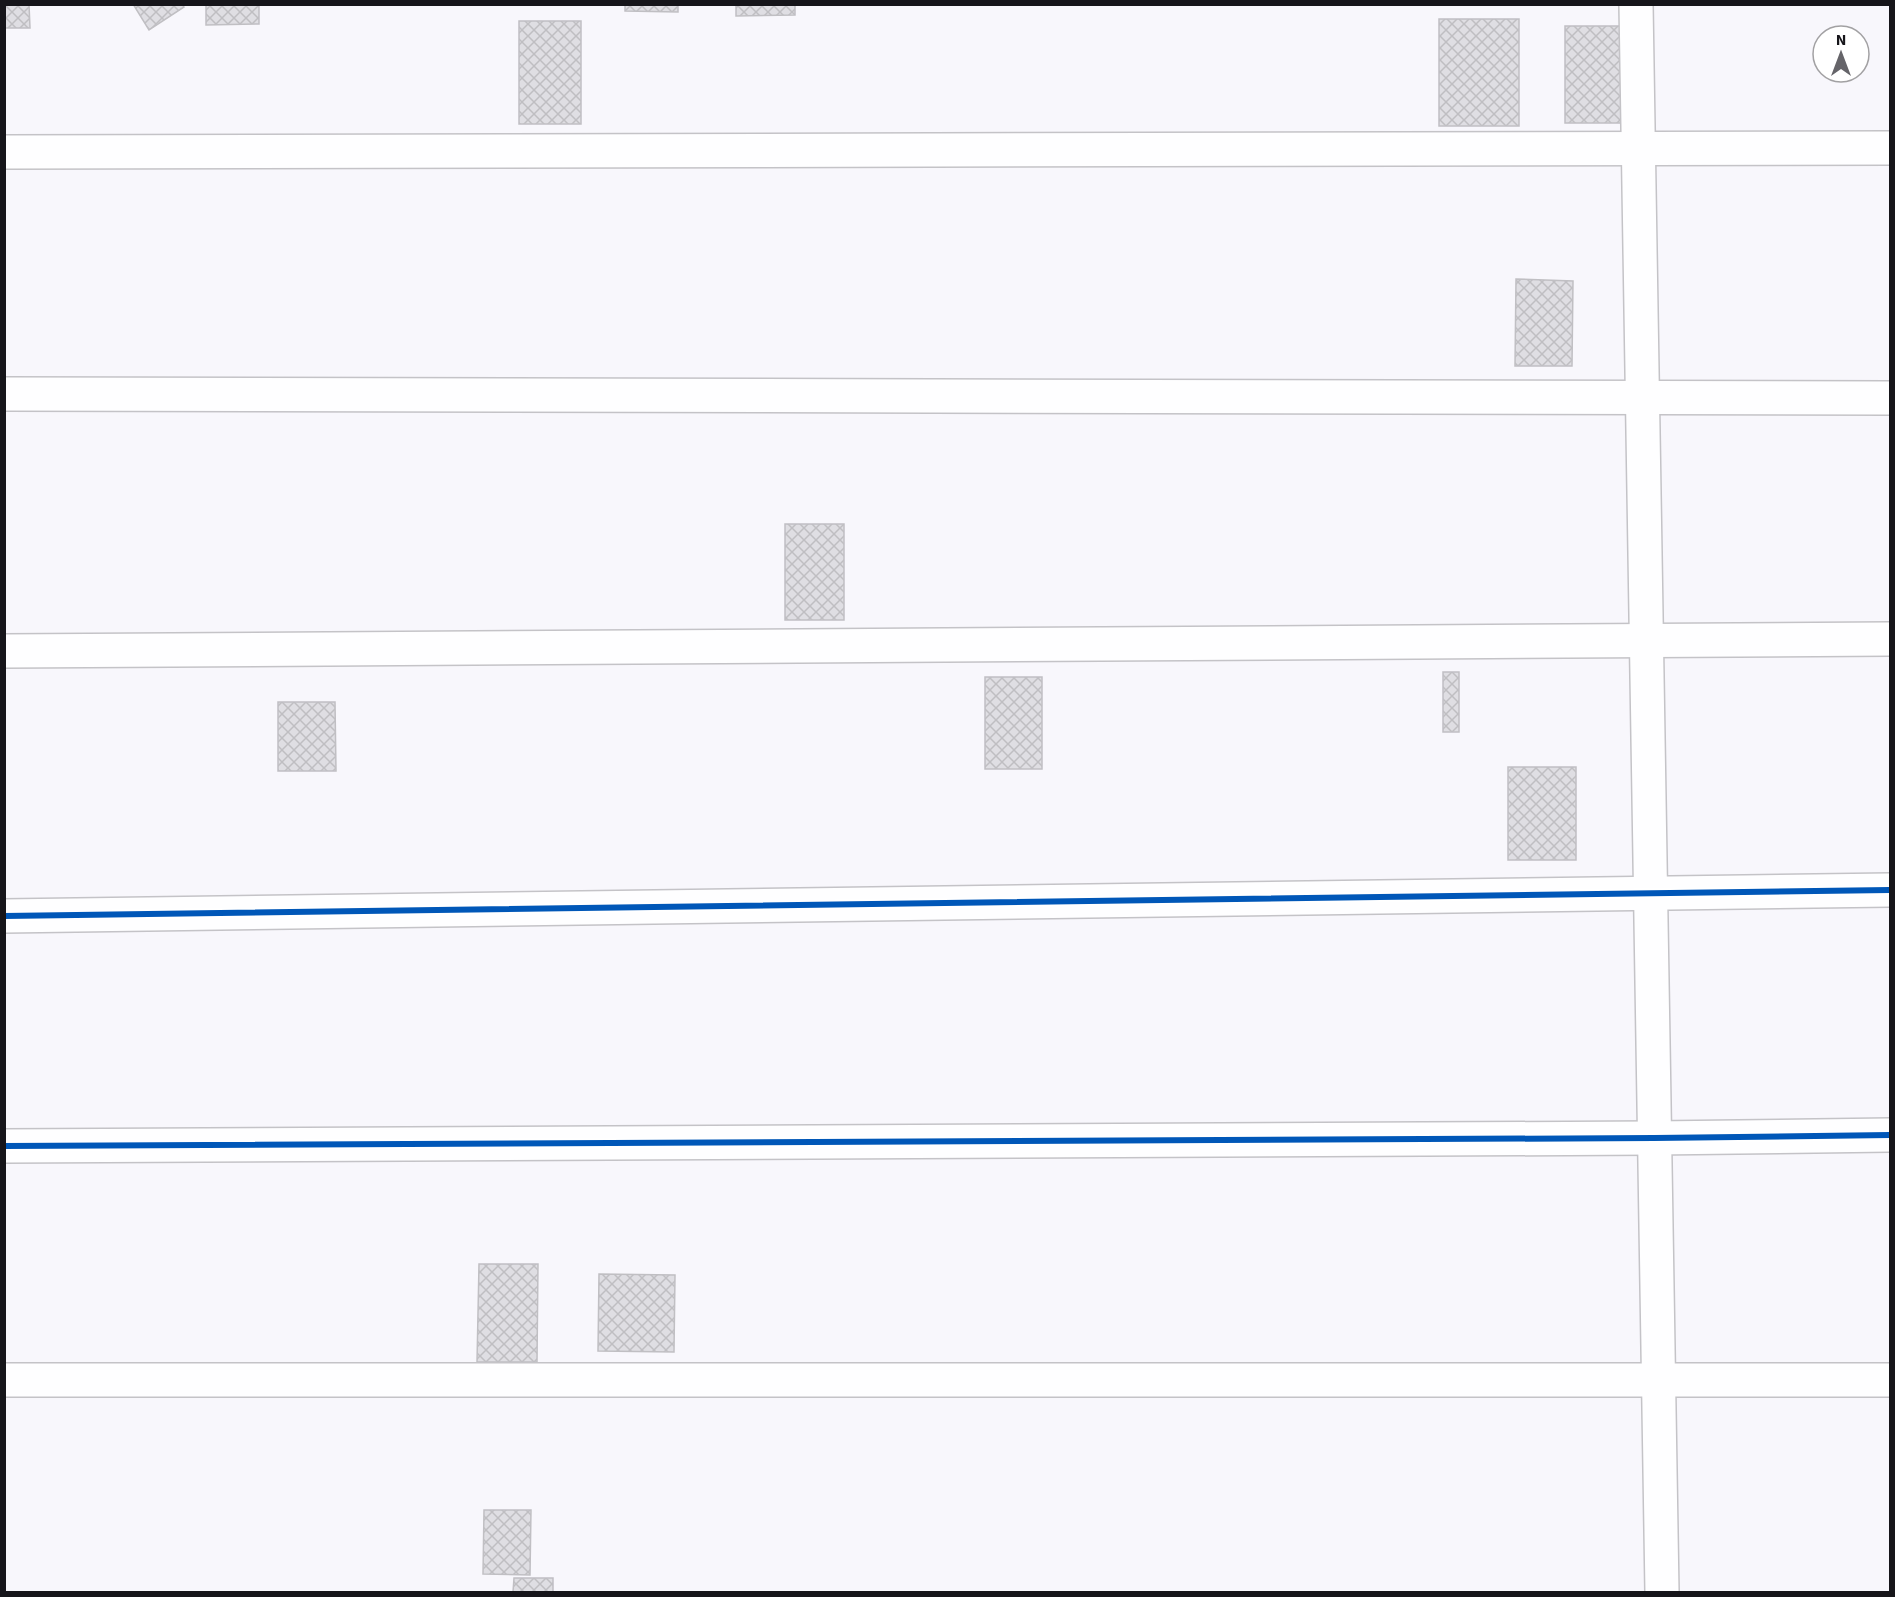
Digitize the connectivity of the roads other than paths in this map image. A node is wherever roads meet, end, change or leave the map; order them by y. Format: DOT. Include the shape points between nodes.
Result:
graph roads {
  1 [pos="1636,4"];
  2 [pos="1890,148"];
  3 [pos="1638,149"];
  4 [pos="4,152"];
  5 [pos="4,394"];
  6 [pos="1890,398"];
  7 [pos="1642,399"];
  8 [pos="1890,639"];
  9 [pos="1646,640"];
  10 [pos="4,651"];
  11 [pos="1890,890"];
  12 [pos="1650,893"];
  13 [pos="4,915"];
  14 [pos="1890,1135"];
  15 [pos="1654,1138"];
  16 [pos="4,1146"];
  17 [pos="4,1380"];
  18 [pos="1658,1380"];
  19 [pos="1890,1380"];
  20 [pos="1662,1593"];
  1 -- 3 [label="street"];
  2 -- 3 [label="street"];
  3 -- 4 [label="street"];
  3 -- 7 [label="street"];
  5 -- 7 [label="street"];
  6 -- 7 [label="street"];
  7 -- 9 [label="street"];
  8 -- 9 [label="street"];
  9 -- 10 [label="street"];
  9 -- 12 [label="street"];
  11 -- 12 [label="street"];
  12 -- 13 [label="street"];
  12 -- 15 [label="street"];
  14 -- 15 [label="street"];
  15 -- 16 [label="street"];
  15 -- 18 [label="street"];
  17 -- 18 [label="street"];
  18 -- 19 [label="street"];
  18 -- 20 [label="street"];
}
